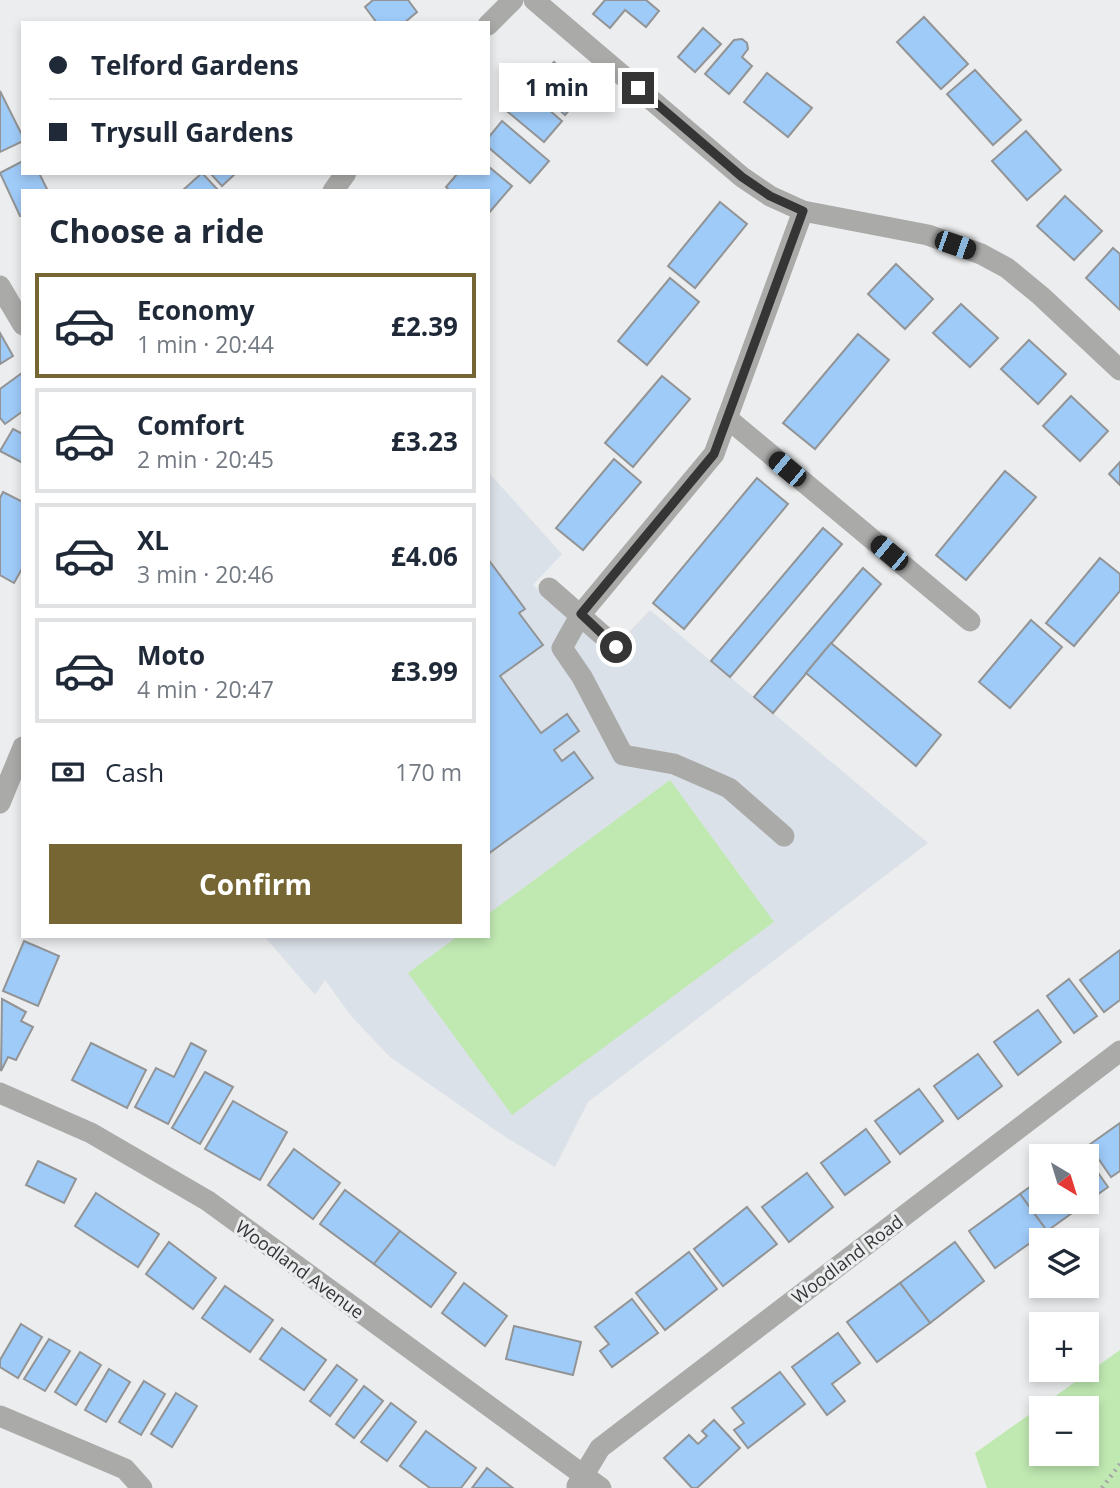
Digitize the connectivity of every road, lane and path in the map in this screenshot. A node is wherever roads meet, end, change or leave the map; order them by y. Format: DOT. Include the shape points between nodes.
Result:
graph roads {
  1 [pos="513,0"];
  2 [pos="534,0"];
  3 [pos="490,23"];
  4 [pos="803,211"];
  5 [pos="0,286"];
  6 [pos="21,322"];
  7 [pos="1120,370"];
  8 [pos="727,418"];
  9 [pos="549,588"];
  10 [pos="581,614"];
  11 [pos="970,621"];
  12 [pos="616,647"];
  13 [pos="21,752"];
  14 [pos="0,803"];
  15 [pos="784,836"];
  16 [pos="1120,1051"];
  17 [pos="0,1093"];
  18 [pos="0,1416"];
  19 [pos="1120,1464"];
  20 [pos="579,1482"];
  21 [pos="142,1488"];
  22 [pos="601,1488"];
  23 [pos="1102,1488"];
  1 -- 3 [label="street"];
  2 -- 4 [label="street" via="742,177"];
  4 -- 7 [label="street" via="928,236 981,254 1041,296"];
  4 -- 8 [label="street"];
  5 -- 6 [label="street"];
  8 -- 10 [label="street" via="714,454"];
  8 -- 11 [label="street"];
  9 -- 10 [label="street"];
  10 -- 12 [label="street"];
  10 -- 15 [label="street" via="562,648 623,755 674,764 729,788"];
  13 -- 14 [label="street"];
  16 -- 20 [label="street, Woodland Road" via="600,1448"];
  17 -- 20 [label="street, Woodland Avenue" via="91,1133 208,1201"];
  18 -- 21 [label="street" via="125,1469"];
  19 -- 23 [label="path"];
  20 -- 22 [label="street, Woodland Avenue"];
}
